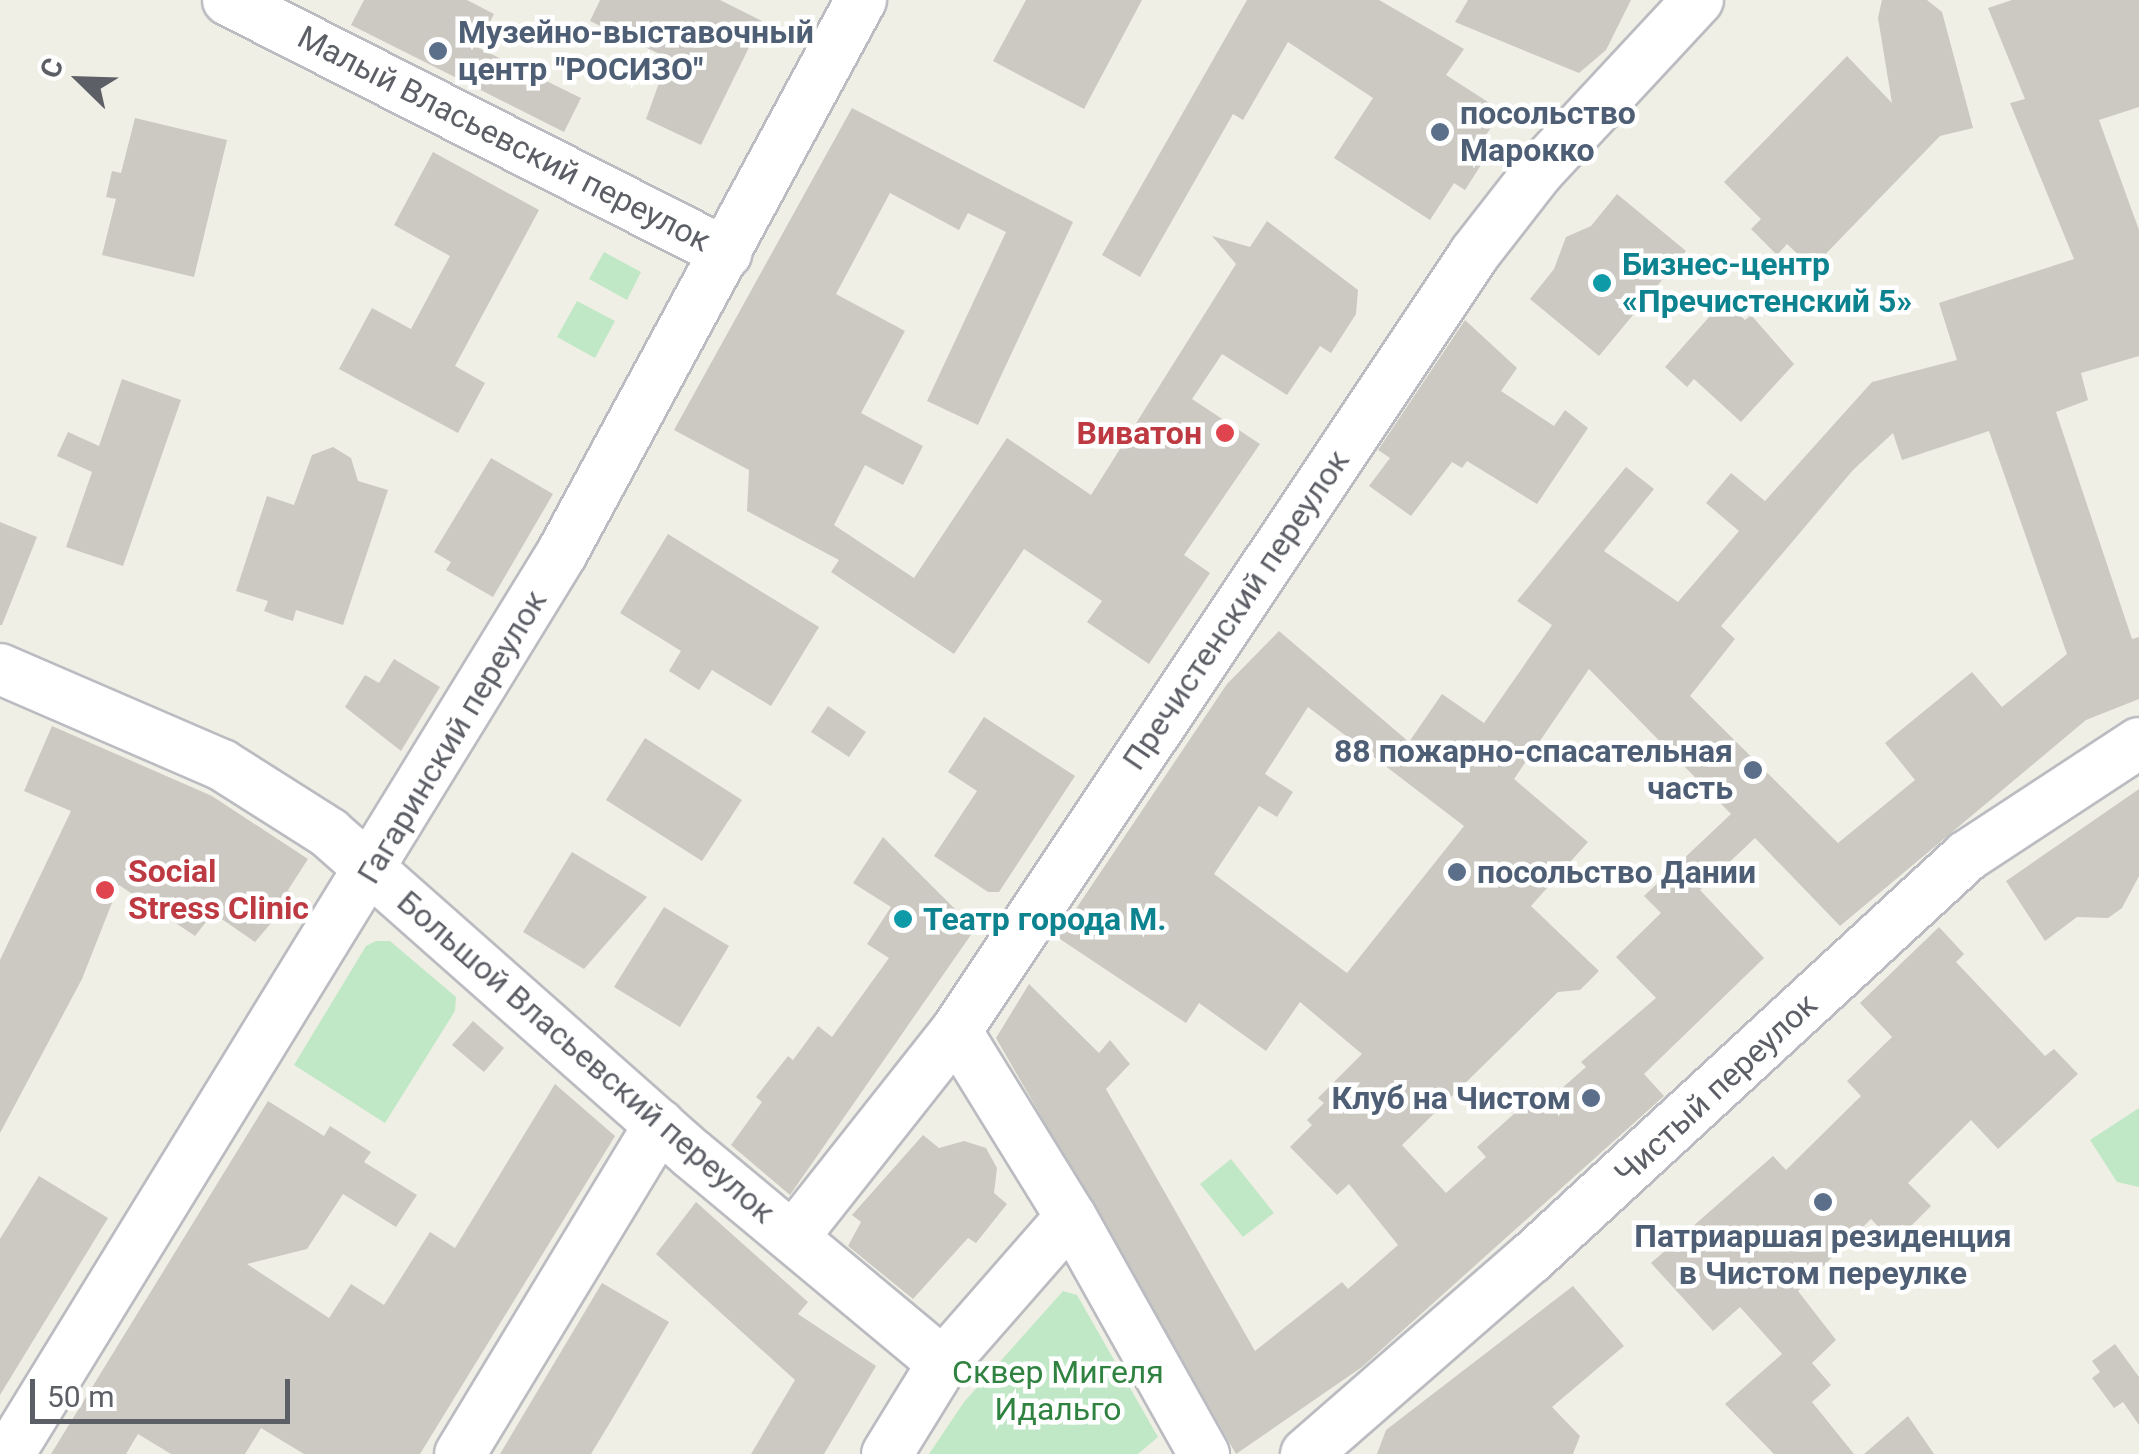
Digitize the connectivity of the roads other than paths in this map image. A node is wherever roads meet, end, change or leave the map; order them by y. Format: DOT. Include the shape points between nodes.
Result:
graph roads {
  1 [pos="228,0"];
  2 [pos="861,0"];
  3 [pos="1698,0"];
  4 [pos="726,253"];
  5 [pos="0,669"];
  6 [pos="2139,743"];
  7 [pos="372,868"];
  8 [pos="956,1031"];
  9 [pos="659,1125"];
  10 [pos="1072,1217"];
  11 [pos="794,1236"];
  12 [pos="943,1363"];
  13 [pos="9,1454"];
  14 [pos="460,1454"];
  15 [pos="887,1454"];
  16 [pos="1204,1454"];
  17 [pos="1306,1454"];
  1 -- 4 [label="street, Малый Власьевский переулок"];
  2 -- 4 [label="street, Гагаринский переулок"];
  3 -- 8 [label="street, Пречистенский переулок" via="1538,172 1475,253"];
  4 -- 7 [label="street, Гагаринский переулок" via="562,553"];
  5 -- 7 [label="street, Большой Власьевский переулок" via="222,765"];
  6 -- 17 [label="street, Чистый переулок" via="1968,856 1543,1247"];
  7 -- 9 [label="street, Большой Власьевский переулок"];
  7 -- 13 [label="street, Гагаринский переулок"];
  8 -- 10 [label="street"];
  8 -- 11 [label="street, Пречистенский переулок"];
  9 -- 11 [label="street, Большой Власьевский переулок"];
  9 -- 14 [label="street"];
  10 -- 12 [label="street"];
  10 -- 16 [label="street"];
  11 -- 12 [label="street, Большой Власьевский переулок"];
  12 -- 15 [label="street"];
}
